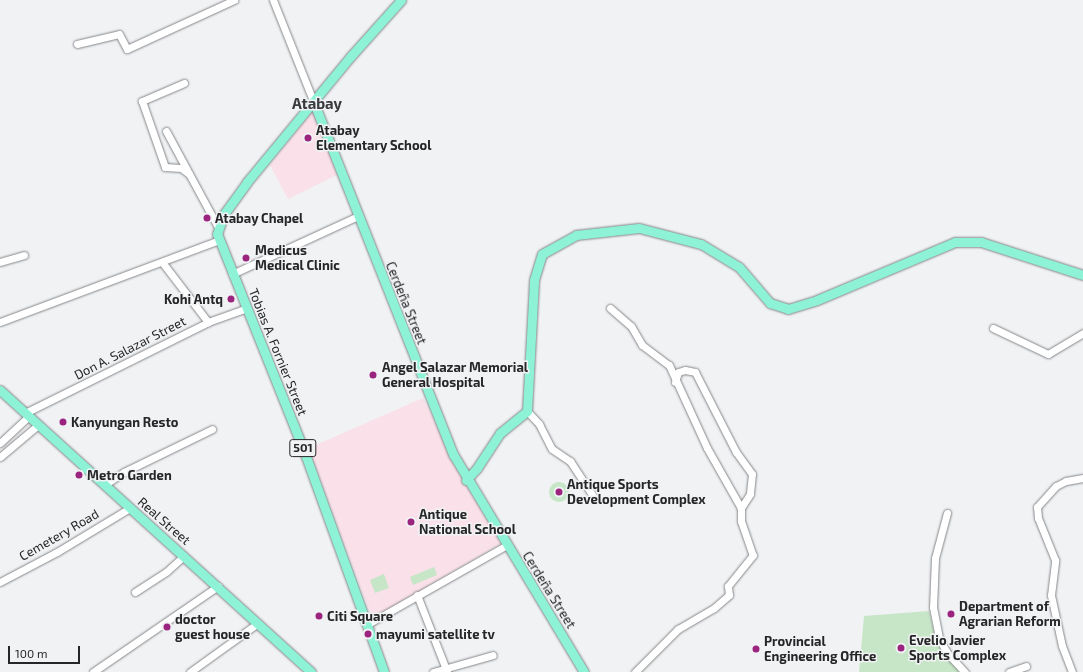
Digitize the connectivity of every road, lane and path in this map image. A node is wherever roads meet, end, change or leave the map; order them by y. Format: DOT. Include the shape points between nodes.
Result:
graph roads {
  1 [pos="234,0"];
  2 [pos="273,0"];
  3 [pos="401,0"];
  4 [pos="77,44"];
  5 [pos="184,83"];
  6 [pos="314,103"];
  7 [pos="166,131"];
  8 [pos="190,174"];
  9 [pos="358,216"];
  10 [pos="218,227"];
  11 [pos="218,242"];
  12 [pos="24,255"];
  13 [pos="0,262"];
  14 [pos="162,262"];
  15 [pos="232,274"];
  16 [pos="1083,275"];
  17 [pos="247,308"];
  18 [pos="610,308"];
  19 [pos="0,322"];
  20 [pos="208,322"];
  21 [pos="993,328"];
  22 [pos="1083,333"];
  23 [pos="675,382"];
  24 [pos="0,390"];
  25 [pos="527,411"];
  26 [pos="27,415"];
  27 [pos="38,425"];
  28 [pos="212,429"];
  29 [pos="0,443"];
  30 [pos="0,457"];
  31 [pos="1083,478"];
  32 [pos="466,480"];
  33 [pos="104,485"];
  34 [pos="595,499"];
  35 [pos="130,508"];
  36 [pos="741,508"];
  37 [pos="947,513"];
  38 [pos="507,545"];
  39 [pos="184,556"];
  40 [pos="0,582"];
  41 [pos="218,586"];
  42 [pos="135,592"];
  43 [pos="417,595"];
  44 [pos="258,623"];
  45 [pos="366,625"];
  46 [pos="493,655"];
  47 [pos="1026,666"];
  48 [pos="446,670"];
  49 [pos="92,672"];
  50 [pos="190,672"];
  51 [pos="311,672"];
  52 [pos="384,672"];
  53 [pos="433,672"];
  54 [pos="584,672"];
  55 [pos="635,672"];
  56 [pos="965,672"];
  57 [pos="1008,672"];
  58 [pos="1072,672"];
  1 -- 4 [label="street" via="127,49 119,34"];
  2 -- 6 [label="street"];
  3 -- 6 [label="main road" via="351,56"];
  5 -- 8 [label="street" via="142,101 165,167 181,168"];
  6 -- 9 [label="main road, Cerdeña Street"];
  6 -- 10 [label="main road" via="247,182"];
  7 -- 8 [label="street"];
  8 -- 10 [label="street"];
  9 -- 15 [label="street"];
  9 -- 32 [label="main road, Cerdeña Street" via="453,454"];
  10 -- 11 [label="main road, Tobias A. Fornier Street / 501"];
  11 -- 14 [label="street"];
  11 -- 15 [label="main road, Tobias A. Fornier Street / 501"];
  12 -- 13 [label="street"];
  14 -- 19 [label="street"];
  14 -- 20 [label="street"];
  15 -- 17 [label="main road, Tobias A. Fornier Street / 501"];
  16 -- 25 [label="main road" via="981,242 955,242 817,300 788,309 770,303 739,267 701,244 639,228 576,235 542,254 534,280"];
  17 -- 20 [label="street, Don A. Salazar Street"];
  17 -- 45 [label="main road, Tobias A. Fornier Street / 501" via="306,456"];
  18 -- 23 [label="street" via="631,326 642,345 669,365"];
  20 -- 26 [label="street, Don A. Salazar Street"];
  21 -- 22 [label="street" via="1048,354"];
  23 -- 36 [label="street" via="707,448"];
  23 -- 36 [label="street" via="678,372 695,372 736,452 752,474 750,494"];
  24 -- 26 [label="main road, Real Street"];
  25 -- 32 [label="main road" via="500,433"];
  25 -- 34 [label="street" via="539,424 552,449 570,461"];
  26 -- 27 [label="main road, Real Street"];
  26 -- 29 [label="street, Don A. Salazar Street"];
  27 -- 30 [label="street"];
  27 -- 33 [label="main road, Real Street"];
  28 -- 33 [label="street" via="124,472"];
  31 -- 58 [label="street" via="1056,486 1037,507 1038,518 1055,560 1051,590 1053,605 1062,646"];
  32 -- 38 [label="main road, Cerdeña Street"];
  33 -- 35 [label="main road, Real Street"];
  35 -- 39 [label="main road, Real Street"];
  35 -- 40 [label="street, Cemetery Road" via="57,552"];
  36 -- 55 [label="street" via="741,521 753,555 728,586 729,595 714,608 678,629"];
  37 -- 56 [label="street" via="935,558 933,607 939,639 948,654"];
  38 -- 43 [label="street"];
  38 -- 54 [label="main road, Cerdeña Street"];
  39 -- 41 [label="main road, Real Street"];
  39 -- 42 [label="street" via="166,572"];
  41 -- 44 [label="main road, Real Street"];
  41 -- 49 [label="street"];
  43 -- 45 [label="street"];
  43 -- 48 [label="street"];
  44 -- 50 [label="street"];
  44 -- 51 [label="main road, Real Street"];
  45 -- 52 [label="main road, Tobias A. Fornier Street / 501"];
  46 -- 48 [label="street"];
  47 -- 57 [label="street"];
  48 -- 53 [label="street"];
}
